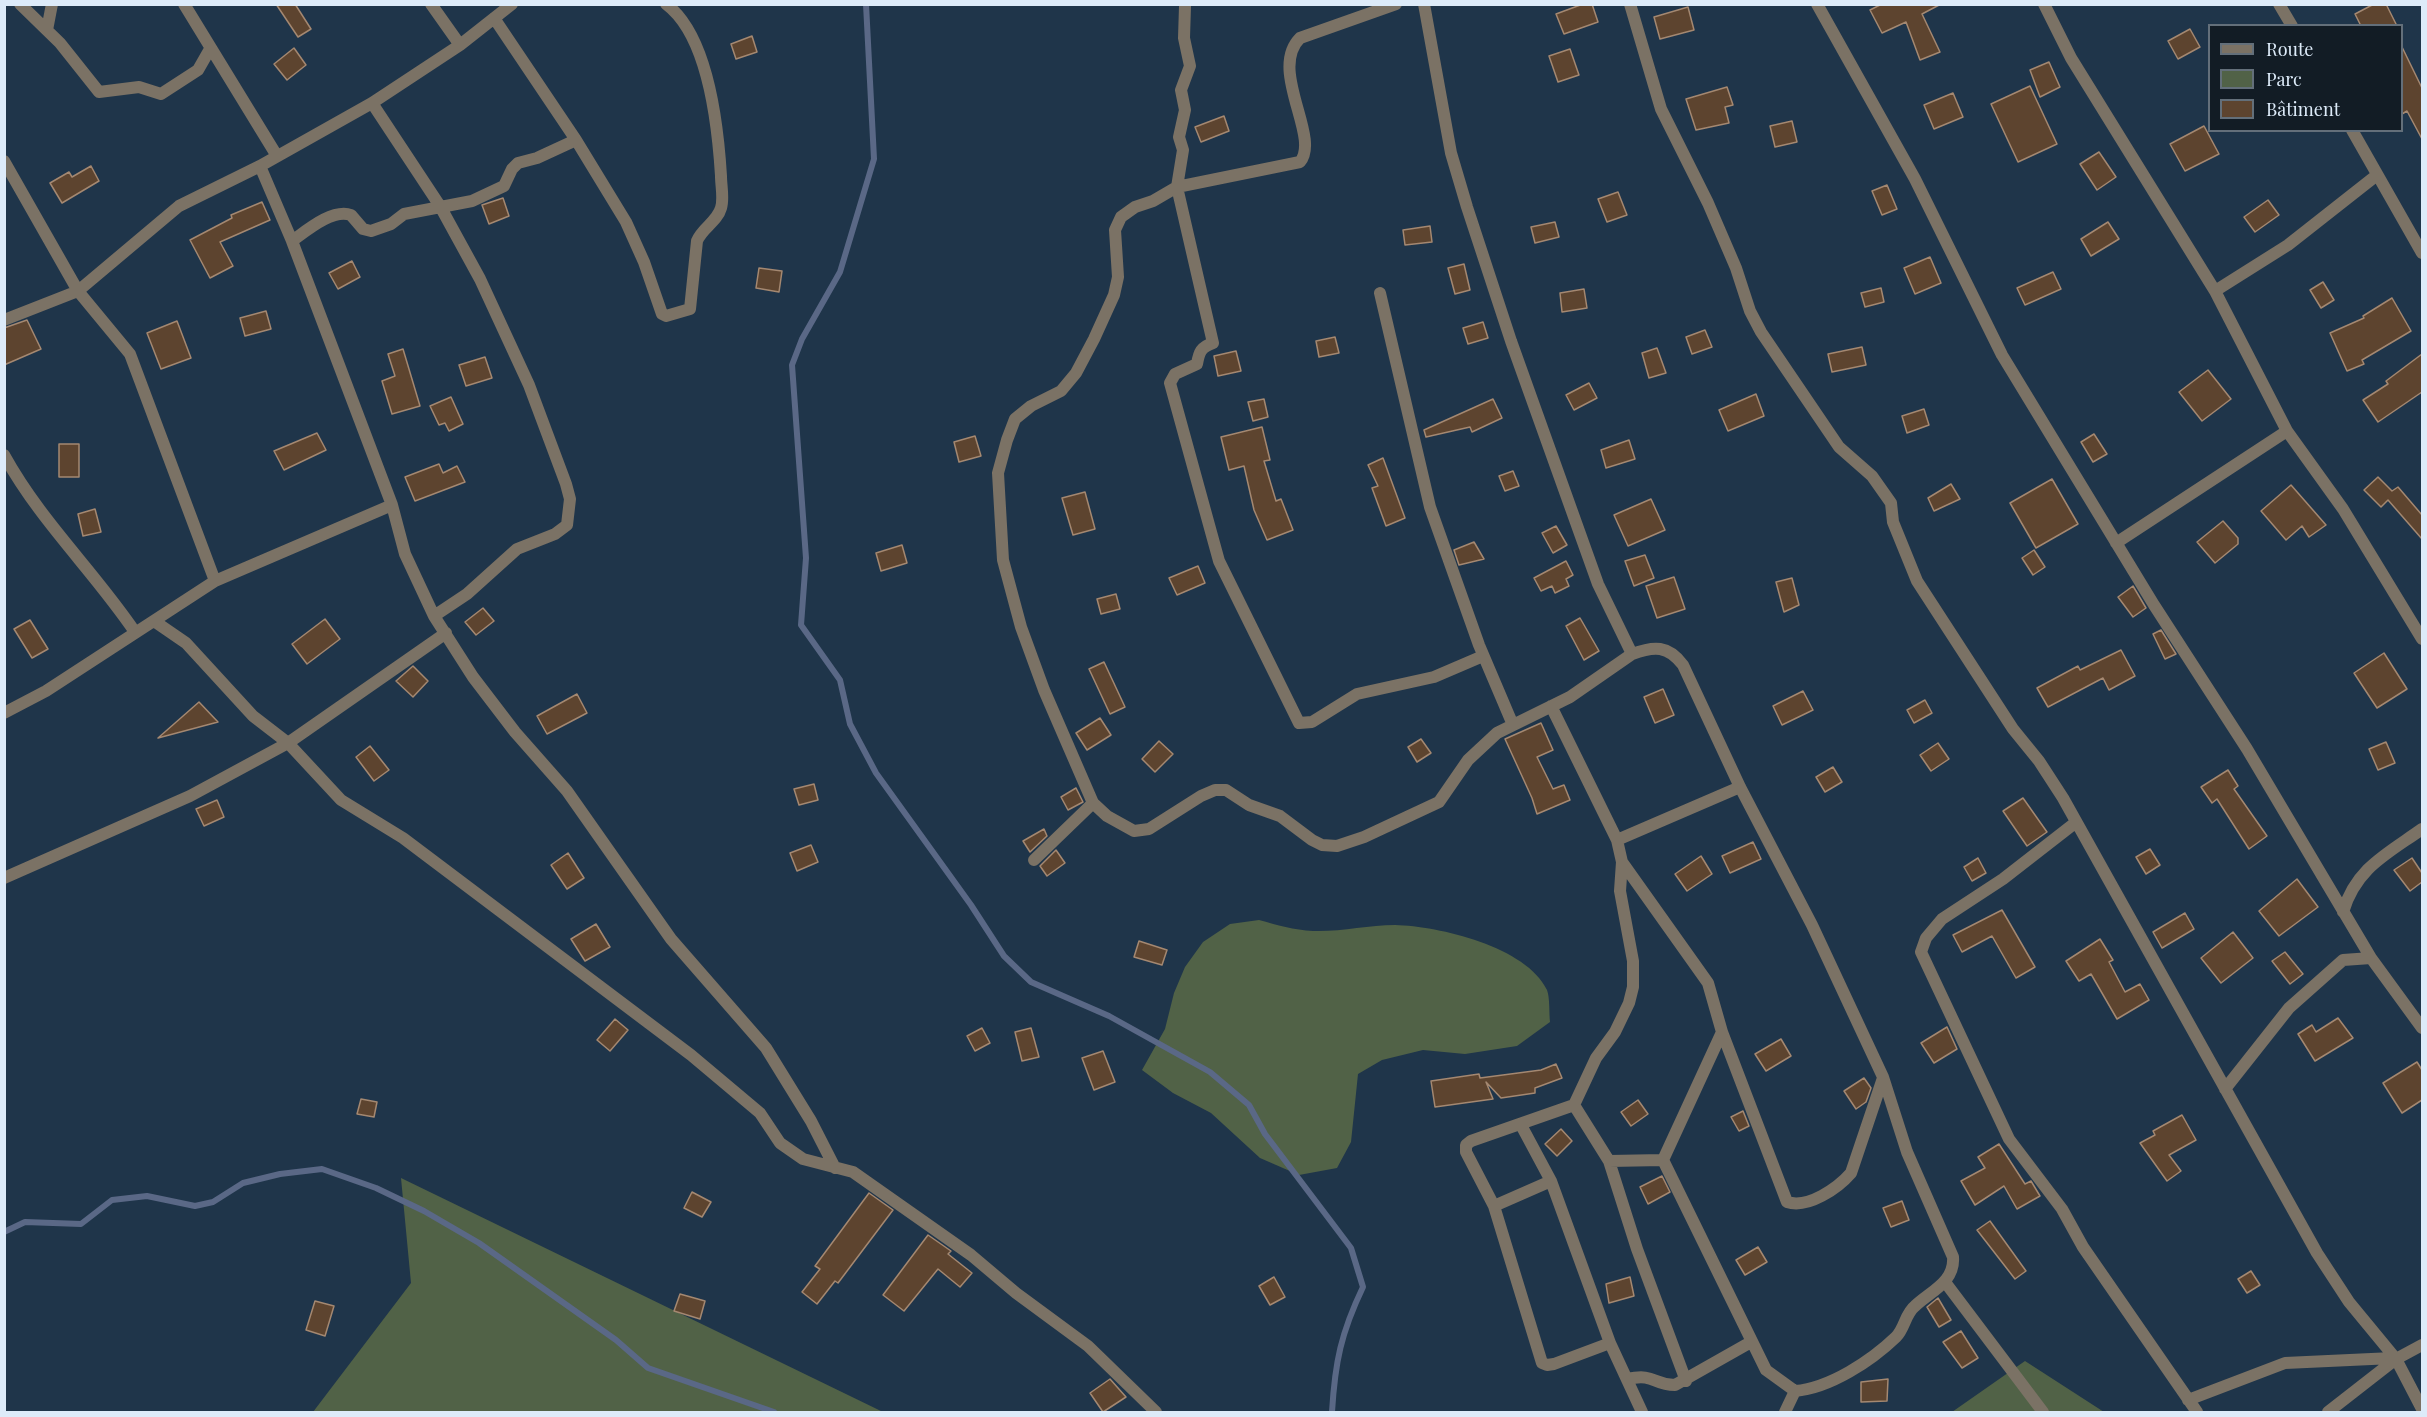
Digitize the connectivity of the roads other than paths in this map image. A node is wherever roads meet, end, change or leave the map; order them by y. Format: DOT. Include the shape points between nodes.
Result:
graph roads {
  1 [pos="20,4"];
  2 [pos="52,4"];
  3 [pos="184,4"];
  4 [pos="431,4"];
  5 [pos="512,4"];
  6 [pos="666,4"];
  7 [pos="1395,4"];
  8 [pos="1424,4"];
  9 [pos="1630,4"];
  10 [pos="1817,4"];
  11 [pos="2044,4"];
  12 [pos="2279,4"];
  13 [pos="1185,6"];
  14 [pos="494,18"];
  15 [pos="2291,24"];
  16 [pos="47,30"];
  17 [pos="460,45"];
  18 [pos="210,49"];
  19 [pos="372,103"];
  20 [pos="2353,132"];
  21 [pos="576,140"];
  22 [pos="277,156"];
  23 [pos="4,161"];
  24 [pos="260,166"];
  25 [pos="2377,175"];
  26 [pos="1177,187"];
  27 [pos="440,206"];
  28 [pos="292,241"];
  29 [pos="2422,253"];
  30 [pos="78,291"];
  31 [pos="2216,291"];
  32 [pos="1380,293"];
  33 [pos="4,320"];
  34 [pos="2287,431"];
  35 [pos="4,455"];
  36 [pos="392,506"];
  37 [pos="2116,543"];
  38 [pos="215,581"];
  39 [pos="434,616"];
  40 [pos="154,621"];
  41 [pos="135,632"];
  42 [pos="446,633"];
  43 [pos="2422,639"];
  44 [pos="1632,654"];
  45 [pos="1483,656"];
  46 [pos="1551,706"];
  47 [pos="4,713"];
  48 [pos="1514,725"];
  49 [pos="288,743"];
  50 [pos="1740,787"];
  51 [pos="1093,803"];
  52 [pos="2075,824"];
  53 [pos="2422,829"];
  54 [pos="1617,840"];
  55 [pos="1034,861"];
  56 [pos="1622,862"];
  57 [pos="4,878"];
  58 [pos="2343,912"];
  59 [pos="2371,958"];
  60 [pos="2422,1028"];
  61 [pos="1722,1032"];
  62 [pos="1883,1077"];
  63 [pos="2226,1089"];
  64 [pos="1574,1105"];
  65 [pos="1521,1125"];
  66 [pos="1664,1160"];
  67 [pos="1609,1161"];
  68 [pos="836,1168"];
  69 [pos="1551,1181"];
  70 [pos="1494,1206"];
  71 [pos="1945,1282"];
  72 [pos="1751,1342"];
  73 [pos="1610,1343"];
  74 [pos="2422,1345"];
  75 [pos="2394,1358"];
  76 [pos="1627,1379"];
  77 [pos="1686,1381"];
  78 [pos="1795,1391"];
  79 [pos="2188,1400"];
  80 [pos="2422,1409"];
  81 [pos="1156,1413"];
  82 [pos="1642,1413"];
  83 [pos="1785,1413"];
  84 [pos="2043,1413"];
  85 [pos="2197,1413"];
  86 [pos="2328,1413"];
  1 -- 16 [label="street"];
  2 -- 16 [label="street"];
  3 -- 18 [label="street"];
  4 -- 17 [label="street"];
  5 -- 14 [label="street"];
  6 -- 21 [label="street" via="691,37 705,72 719,135 722,205 697,241 688,311 662,314 626,222"];
  7 -- 26 [label="street" via="1300,38 1293,45 1289,53 1293,96 1306,143 1300,162"];
  8 -- 44 [label="street" via="1451,153 1471,217 1598,584"];
  9 -- 52 [label="street" via="1661,109 1708,203 1761,332 1839,447 1872,476 1891,503 1893,522 1917,581 2013,729 2039,761"];
  10 -- 37 [label="street" via="1914,179 2002,355"];
  11 -- 31 [label="street" via="2071,58"];
  12 -- 15 [label="street"];
  13 -- 26 [label="street" via="1184,38 1190,66 1181,90 1185,110 1179,137 1183,150"];
  14 -- 17 [label="street"];
  14 -- 21 [label="street"];
  16 -- 18 [label="street" via="99,92 139,87 161,94 198,70"];
  17 -- 19 [label="street"];
  18 -- 22 [label="street"];
  19 -- 22 [label="street"];
  19 -- 27 [label="street"];
  20 -- 25 [label="street"];
  21 -- 27 [label="street" via="518,163 504,186 472,201"];
  22 -- 24 [label="street"];
  23 -- 30 [label="street"];
  24 -- 28 [label="street"];
  24 -- 30 [label="street" via="179,206"];
  25 -- 29 [label="street"];
  25 -- 31 [label="street" via="2288,244"];
  26 -- 45 [label="street" via="1213,343 1199,353 1197,364 1175,374 1170,383 1218,561 1294,717 1299,723 1312,722 1357,694 1434,677"];
  26 -- 51 [label="street" via="1121,217 1115,230 1118,277 1109,311 1077,373 1061,391 1031,405 1015,419 998,473 1003,560 1021,627"];
  27 -- 28 [label="street" via="404,214 371,231 363,229 351,215 339,214"];
  27 -- 39 [label="street" via="480,279 529,385 566,484 570,514 567,525 555,534 517,549 467,594"];
  28 -- 36 [label="street"];
  30 -- 33 [label="street"];
  30 -- 38 [label="street" via="130,354"];
  31 -- 34 [label="street"];
  32 -- 45 [label="street" via="1430,507"];
  34 -- 37 [label="street"];
  34 -- 43 [label="street" via="2343,509"];
  35 -- 41 [label="street" via="48,524 108,592"];
  36 -- 38 [label="street"];
  36 -- 39 [label="street" via="405,554"];
  37 -- 58 [label="street" via="2247,749"];
  38 -- 40 [label="street"];
  39 -- 42 [label="street"];
  40 -- 41 [label="street"];
  40 -- 49 [label="street" via="186,643 253,716"];
  41 -- 47 [label="street" via="46,691"];
  42 -- 49 [label="street"];
  42 -- 68 [label="street" via="494,704 567,791 671,939 766,1048"];
  44 -- 46 [label="street"];
  44 -- 50 [label="street" via="1656,647 1677,657"];
  45 -- 48 [label="street"];
  46 -- 48 [label="street"];
  46 -- 54 [label="street"];
  48 -- 51 [label="street" via="1481,746 1439,802 1338,846 1312,840 1280,816 1249,806 1226,790 1201,796 1149,829 1134,831"];
  49 -- 57 [label="street" via="190,796"];
  49 -- 68 [label="street" via="341,800 403,838 691,1054 760,1113 780,1143 803,1159"];
  50 -- 54 [label="street"];
  50 -- 62 [label="street" via="1812,925"];
  51 -- 55 [label="street"];
  52 -- 63 [label="street"];
  52 -- 79 [label="street" via="1942,919 1926,938 1921,952 2009,1139 2062,1209"];
  53 -- 58 [label="street" via="2357,880"];
  54 -- 56 [label="street"];
  56 -- 61 [label="street" via="1708,983"];
  56 -- 64 [label="street" via="1620,891 1633,961 1633,987 1615,1032 1596,1058"];
  58 -- 59 [label="street"];
  59 -- 60 [label="street"];
  59 -- 63 [label="street" via="2343,960 2289,1008"];
  61 -- 62 [label="street" via="1783,1195 1794,1204 1840,1186 1851,1173"];
  61 -- 66 [label="street"];
  62 -- 71 [label="street" via="1907,1152 1953,1257 1954,1266"];
  63 -- 75 [label="street" via="2317,1253 2349,1302"];
  64 -- 65 [label="street"];
  64 -- 67 [label="street"];
  65 -- 69 [label="street"];
  65 -- 70 [label="street" via="1466,1145"];
  66 -- 67 [label="street"];
  66 -- 72 [label="street"];
  67 -- 77 [label="street"];
  68 -- 81 [label="street" via="853,1172 971,1255 1088,1346"];
  69 -- 70 [label="street"];
  69 -- 73 [label="street"];
  70 -- 73 [label="street" via="1542,1363 1554,1364"];
  71 -- 78 [label="street" via="1913,1307 1903,1328 1884,1347 1847,1372 1808,1390"];
  71 -- 84 [label="street"];
  72 -- 77 [label="street"];
  72 -- 78 [label="street" via="1766,1370"];
  73 -- 76 [label="street"];
  74 -- 75 [label="street"];
  75 -- 79 [label="street" via="2284,1363"];
  75 -- 80 [label="street"];
  75 -- 86 [label="street"];
  76 -- 77 [label="street" via="1650,1377 1666,1385"];
  76 -- 82 [label="street"];
  78 -- 83 [label="street"];
  79 -- 85 [label="street"];
}
